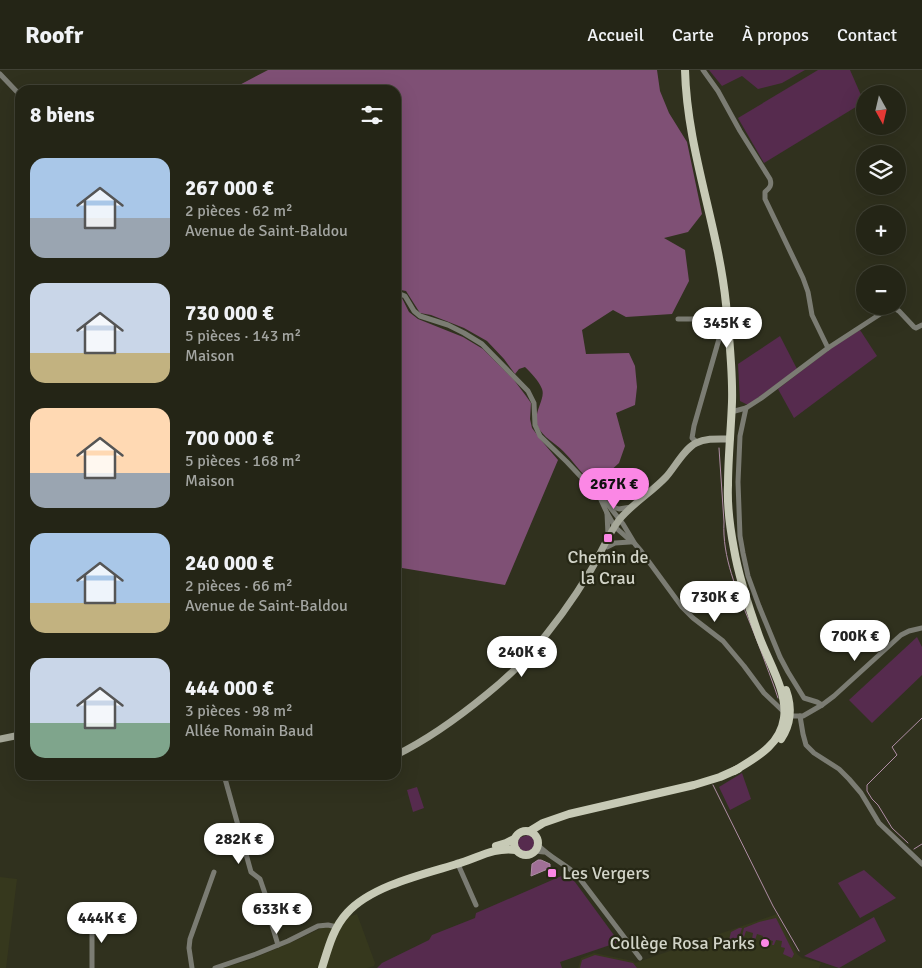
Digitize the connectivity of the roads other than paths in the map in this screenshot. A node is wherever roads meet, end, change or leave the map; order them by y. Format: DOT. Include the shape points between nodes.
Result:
graph roads {
  1 [pos="685,70"];
  2 [pos="703,70"];
  3 [pos="0,74"];
  4 [pos="15,90"];
  5 [pos="401,294"];
  6 [pos="678,319"];
  7 [pos="922,325"];
  8 [pos="828,348"];
  9 [pos="746,408"];
  10 [pos="732,412"];
  11 [pos="730,439"];
  12 [pos="697,442"];
  13 [pos="600,497"];
  14 [pos="641,500"];
  15 [pos="609,506"];
  16 [pos="631,507"];
  17 [pos="607,513"];
  18 [pos="621,522"];
  19 [pos="616,529"];
  20 [pos="608,538"];
  21 [pos="633,543"];
  22 [pos="607,546"];
  23 [pos="601,552"];
  24 [pos="754,620"];
  25 [pos="922,628"];
  26 [pos="822,705"];
  27 [pos="787,714"];
  28 [pos="800,716"];
  29 [pos="15,736"];
  30 [pos="0,739"];
  31 [pos="401,753"];
  32 [pos="734,771"];
  33 [pos="225,780"];
  34 [pos="559,817"];
  35 [pos="530,831"];
  36 [pos="514,839"];
  37 [pos="537,845"];
  38 [pos="516,850"];
  39 [pos="457,863"];
  40 [pos="922,864"];
  41 [pos="214,872"];
  42 [pos="476,905"];
  43 [pos="94,917"];
  44 [pos="337,927"];
  45 [pos="278,945"];
  46 [pos="640,958"];
  47 [pos="92,968"];
  48 [pos="192,968"];
  49 [pos="215,968"];
  50 [pos="322,968"];
  1 -- 10 [label="main road" via="690,126 726,302"];
  2 -- 8 [label="street" via="770,179 765,199 803,278 812,315"];
  3 -- 4 [label="street"];
  5 -- 13 [label="street" via="420,316 448,325 487,348 530,394 534,403 534,425 540,436"];
  6 -- 12 [label="street" via="721,319 721,332 694,426 692,438"];
  7 -- 8 [label="street" via="916,328 892,307"];
  8 -- 9 [label="street"];
  9 -- 10 [label="street"];
  9 -- 26 [label="street" via="740,436 738,497 740,536 748,576 788,672 804,698"];
  10 -- 11 [label="main road"];
  11 -- 12 [label="street"];
  11 -- 24 [label="main road" via="730,529 740,578"];
  12 -- 14 [label="street"];
  13 -- 15 [label="street"];
  13 -- 17 [label="street"];
  14 -- 16 [label="street"];
  14 -- 18 [label="street"];
  15 -- 16 [label="street" via="619,509"];
  15 -- 18 [label="street"];
  16 -- 18 [label="street"];
  17 -- 19 [label="street"];
  17 -- 20 [label="street"];
  18 -- 19 [label="street"];
  18 -- 21 [label="street"];
  19 -- 20 [label="street"];
  19 -- 21 [label="street"];
  19 -- 22 [label="street"];
  20 -- 23 [label="street"];
  21 -- 22 [label="street"];
  21 -- 27 [label="street" via="682,608 723,641 764,694"];
  22 -- 23 [label="street"];
  23 -- 31 [label="street" via="564,610 521,663 468,710"];
  24 -- 27 [label="main road"];
  24 -- 27 [label="main road" via="783,682 789,701"];
  25 -- 26 [label="street" via="901,635"];
  26 -- 28 [label="street"];
  27 -- 28 [label="street"];
  27 -- 32 [label="main road" via="771,746"];
  27 -- 32 [label="main road" via="789,724 773,749"];
  28 -- 40 [label="street" via="806,745 849,779 879,823"];
  29 -- 30 [label="street"];
  32 -- 34 [label="main road" via="700,783"];
  33 -- 45 [label="street" via="251,872 260,879"];
  34 -- 35 [label="main road"];
  34 -- 37 [label="main road" via="543,828"];
  35 -- 36 [label="main road" via="522,831"];
  35 -- 37 [label="main road"];
  36 -- 38 [label="main road"];
  36 -- 39 [label="main road"];
  37 -- 38 [label="main road" via="529,854 523,855"];
  37 -- 46 [label="street" via="577,875"];
  38 -- 39 [label="main road" via="496,850"];
  39 -- 42 [label="street"];
  39 -- 44 [label="main road" via="364,898 347,912"];
  41 -- 48 [label="street" via="190,939"];
  43 -- 47 [label="street"];
  44 -- 45 [label="street" via="318,926"];
  44 -- 50 [label="main road"];
  45 -- 49 [label="street"];
}
